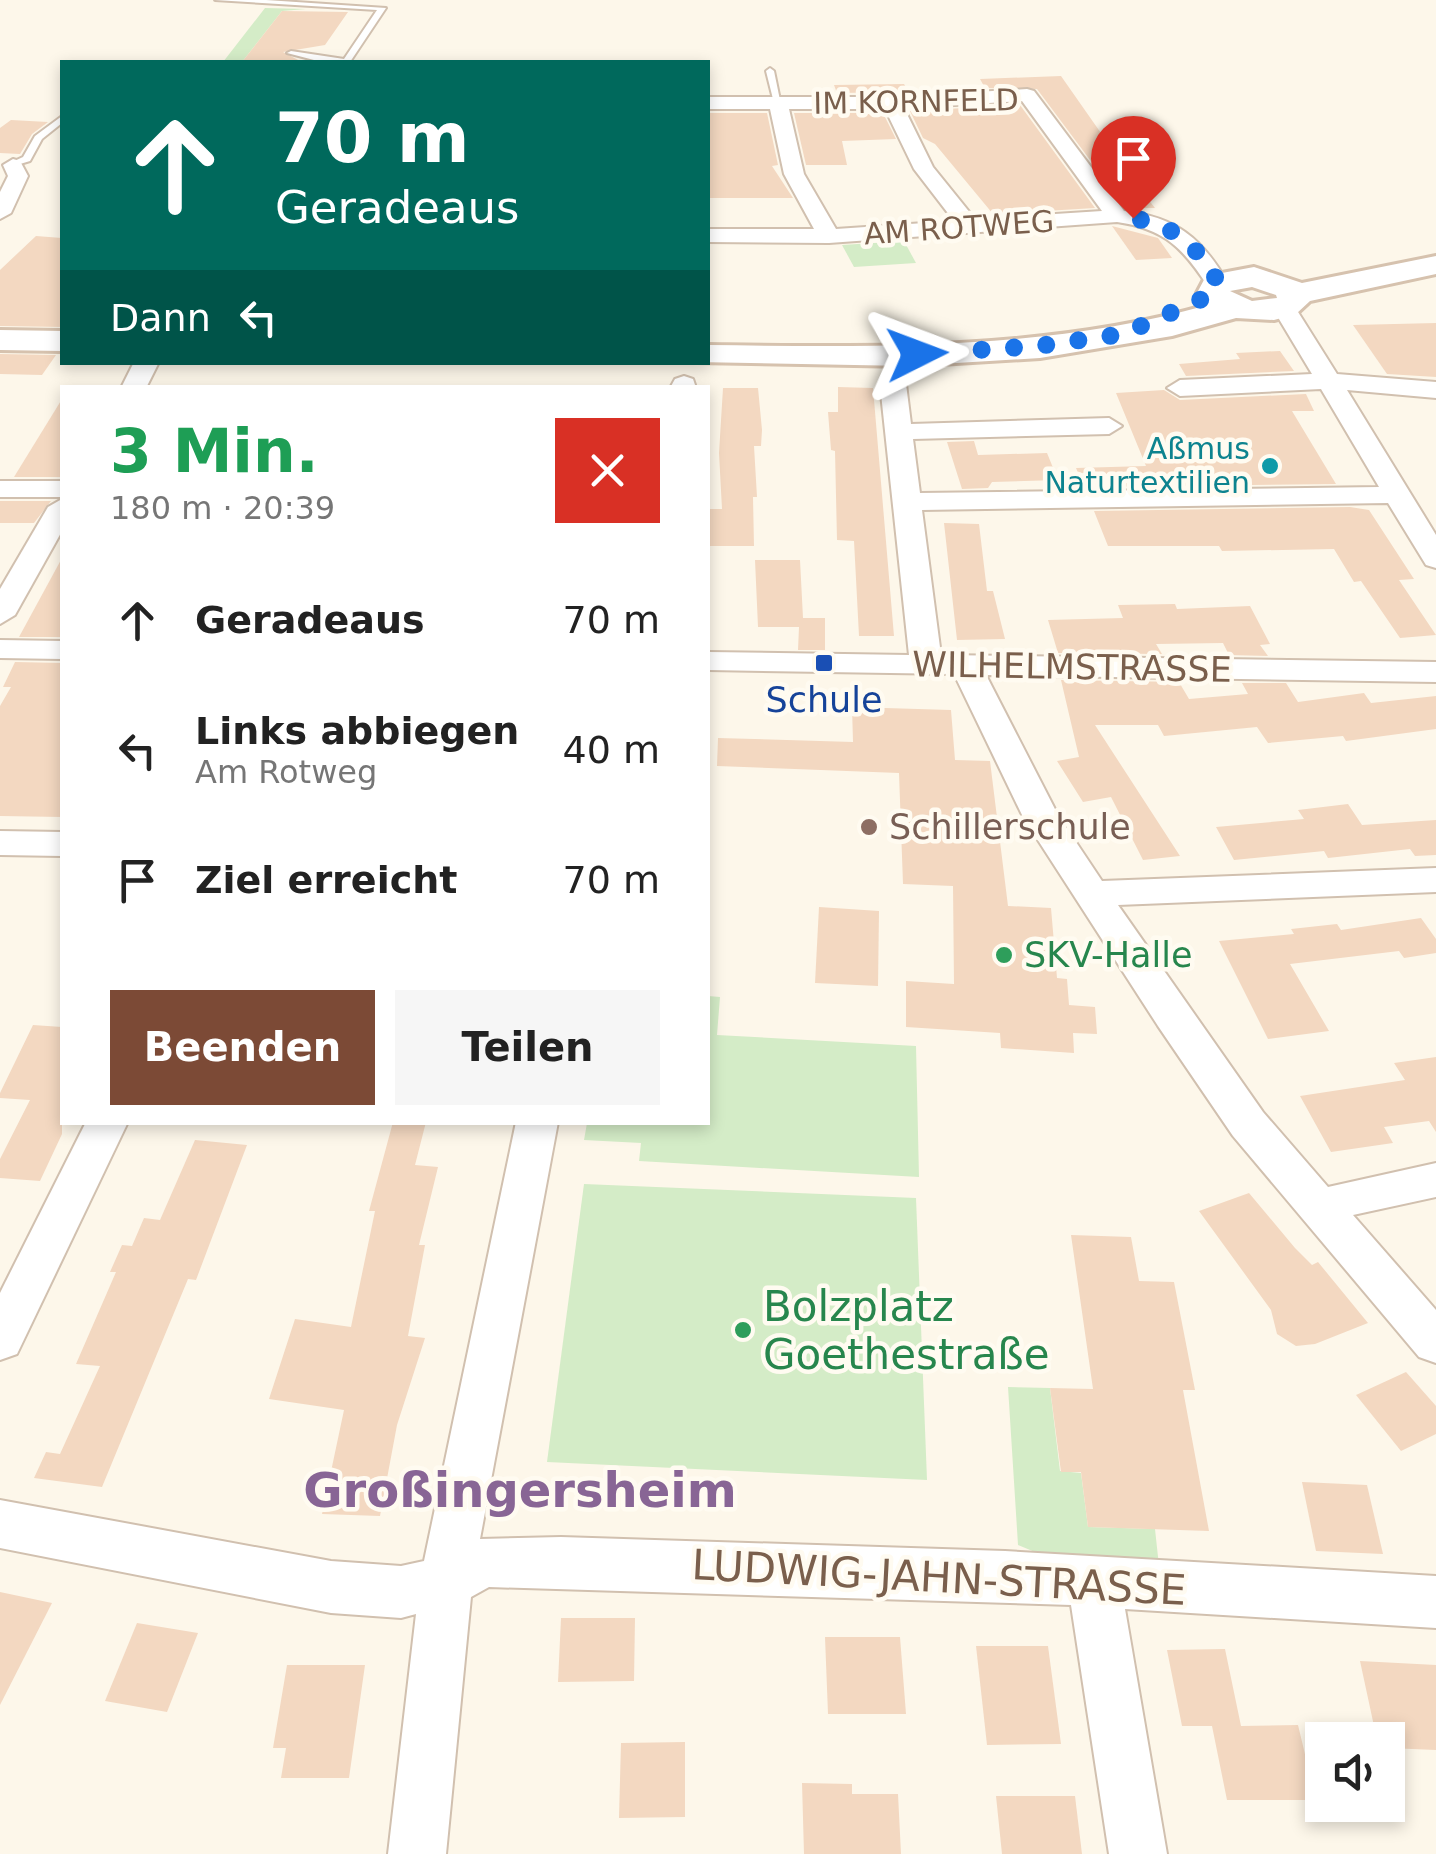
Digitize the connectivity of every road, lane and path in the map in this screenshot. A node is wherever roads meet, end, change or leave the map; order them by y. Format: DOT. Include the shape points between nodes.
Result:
graph roads {
  1 [pos="219,0"];
  2 [pos="266,2"];
  3 [pos="291,53"];
  4 [pos="329,60"];
  5 [pos="342,60"];
  6 [pos="770,71"];
  7 [pos="710,103"];
  8 [pos="778,103"];
  9 [pos="892,103"];
  10 [pos="60,121"];
  11 [pos="13,165"];
  12 [pos="794,174"];
  13 [pos="0,213"];
  14 [pos="1117,216"];
  15 [pos="971,229"];
  16 [pos="710,236"];
  17 [pos="830,236"];
  18 [pos="1436,265"];
  19 [pos="1254,295"];
  20 [pos="0,340"];
  21 [pos="60,341"];
  22 [pos="710,354"];
  23 [pos="1325,381"];
  24 [pos="893,384"];
  25 [pos="1180,388"];
  26 [pos="1436,390"];
  27 [pos="1109,426"];
  28 [pos="899,432"];
  29 [pos="0,489"];
  30 [pos="60,489"];
  31 [pos="1396,494"];
  32 [pos="906,502"];
  33 [pos="60,510"];
  34 [pos="1436,559"];
  35 [pos="0,615"];
  36 [pos="0,649"];
  37 [pos="60,650"];
  38 [pos="710,661"];
  39 [pos="926,664"];
  40 [pos="965,665"];
  41 [pos="1436,672"];
  42 [pos="0,842"];
  43 [pos="60,844"];
  44 [pos="1436,880"];
  45 [pos="1094,895"];
  46 [pos="106,1125"];
  47 [pos="536,1125"];
  48 [pos="1436,1180"];
  49 [pos="1319,1206"];
  50 [pos="0,1340"];
  51 [pos="1436,1343"];
  52 [pos="0,1524"];
  53 [pos="1094,1580"];
  54 [pos="446,1582"];
  55 [pos="1436,1602"];
  56 [pos="417,1854"];
  57 [pos="1138,1854"];
  1 -- 2 [label="lane"];
  2 -- 5 [label="lane" via="382,8"];
  3 -- 4 [label="lane"];
  6 -- 8 [label="lane"];
  7 -- 8 [label="street, IM KORNFELD"];
  8 -- 9 [label="street, IM KORNFELD"];
  8 -- 12 [label="street, IM KORNFELD"];
  9 -- 14 [label="street, IM KORNFELD" via="1028,95"];
  9 -- 15 [label="street" via="924,169"];
  10 -- 11 [label="lane" via="38,138 28,159"];
  11 -- 13 [label="street" via="18,176"];
  12 -- 17 [label="street, AM ROTWEG"];
  14 -- 15 [label="street, AM ROTWEG"];
  14 -- 19 [label="street, AM ROTWEG" via="1174,229"];
  15 -- 17 [label="street, AM ROTWEG"];
  16 -- 17 [label="street, AM ROTWEG"];
  18 -- 19 [label="main road"];
  19 -- 22 [label="main road" via="1193,322 1038,346"];
  19 -- 23 [label="street" via="1301,338"];
  20 -- 21 [label="main road"];
  23 -- 25 [label="street"];
  23 -- 26 [label="street"];
  23 -- 31 [label="street"];
  24 -- 28 [label="street"];
  27 -- 28 [label="street"];
  28 -- 32 [label="street"];
  29 -- 30 [label="street"];
  31 -- 32 [label="street"];
  31 -- 34 [label="street"];
  32 -- 39 [label="street"];
  33 -- 35 [label="street"];
  36 -- 37 [label="street"];
  38 -- 39 [label="street, WILHELMSTRASSE"];
  39 -- 40 [label="street, WILHELMSTRASSE"];
  40 -- 41 [label="street, WILHELMSTRASSE"];
  40 -- 45 [label="street" via="1041,818"];
  42 -- 43 [label="street"];
  44 -- 45 [label="street"];
  45 -- 49 [label="street" via="1248,1124"];
  46 -- 50 [label="street"];
  47 -- 54 [label="street"];
  48 -- 49 [label="street"];
  49 -- 51 [label="street"];
  52 -- 54 [label="street, LUDWIG-JAHN-STRASSE" via="331,1587 402,1592"];
  53 -- 54 [label="street, LUDWIG-JAHN-STRASSE" via="485,1562"];
  53 -- 55 [label="street, LUDWIG-JAHN-STRASSE"];
  53 -- 57 [label="street"];
  54 -- 56 [label="street"];
}
